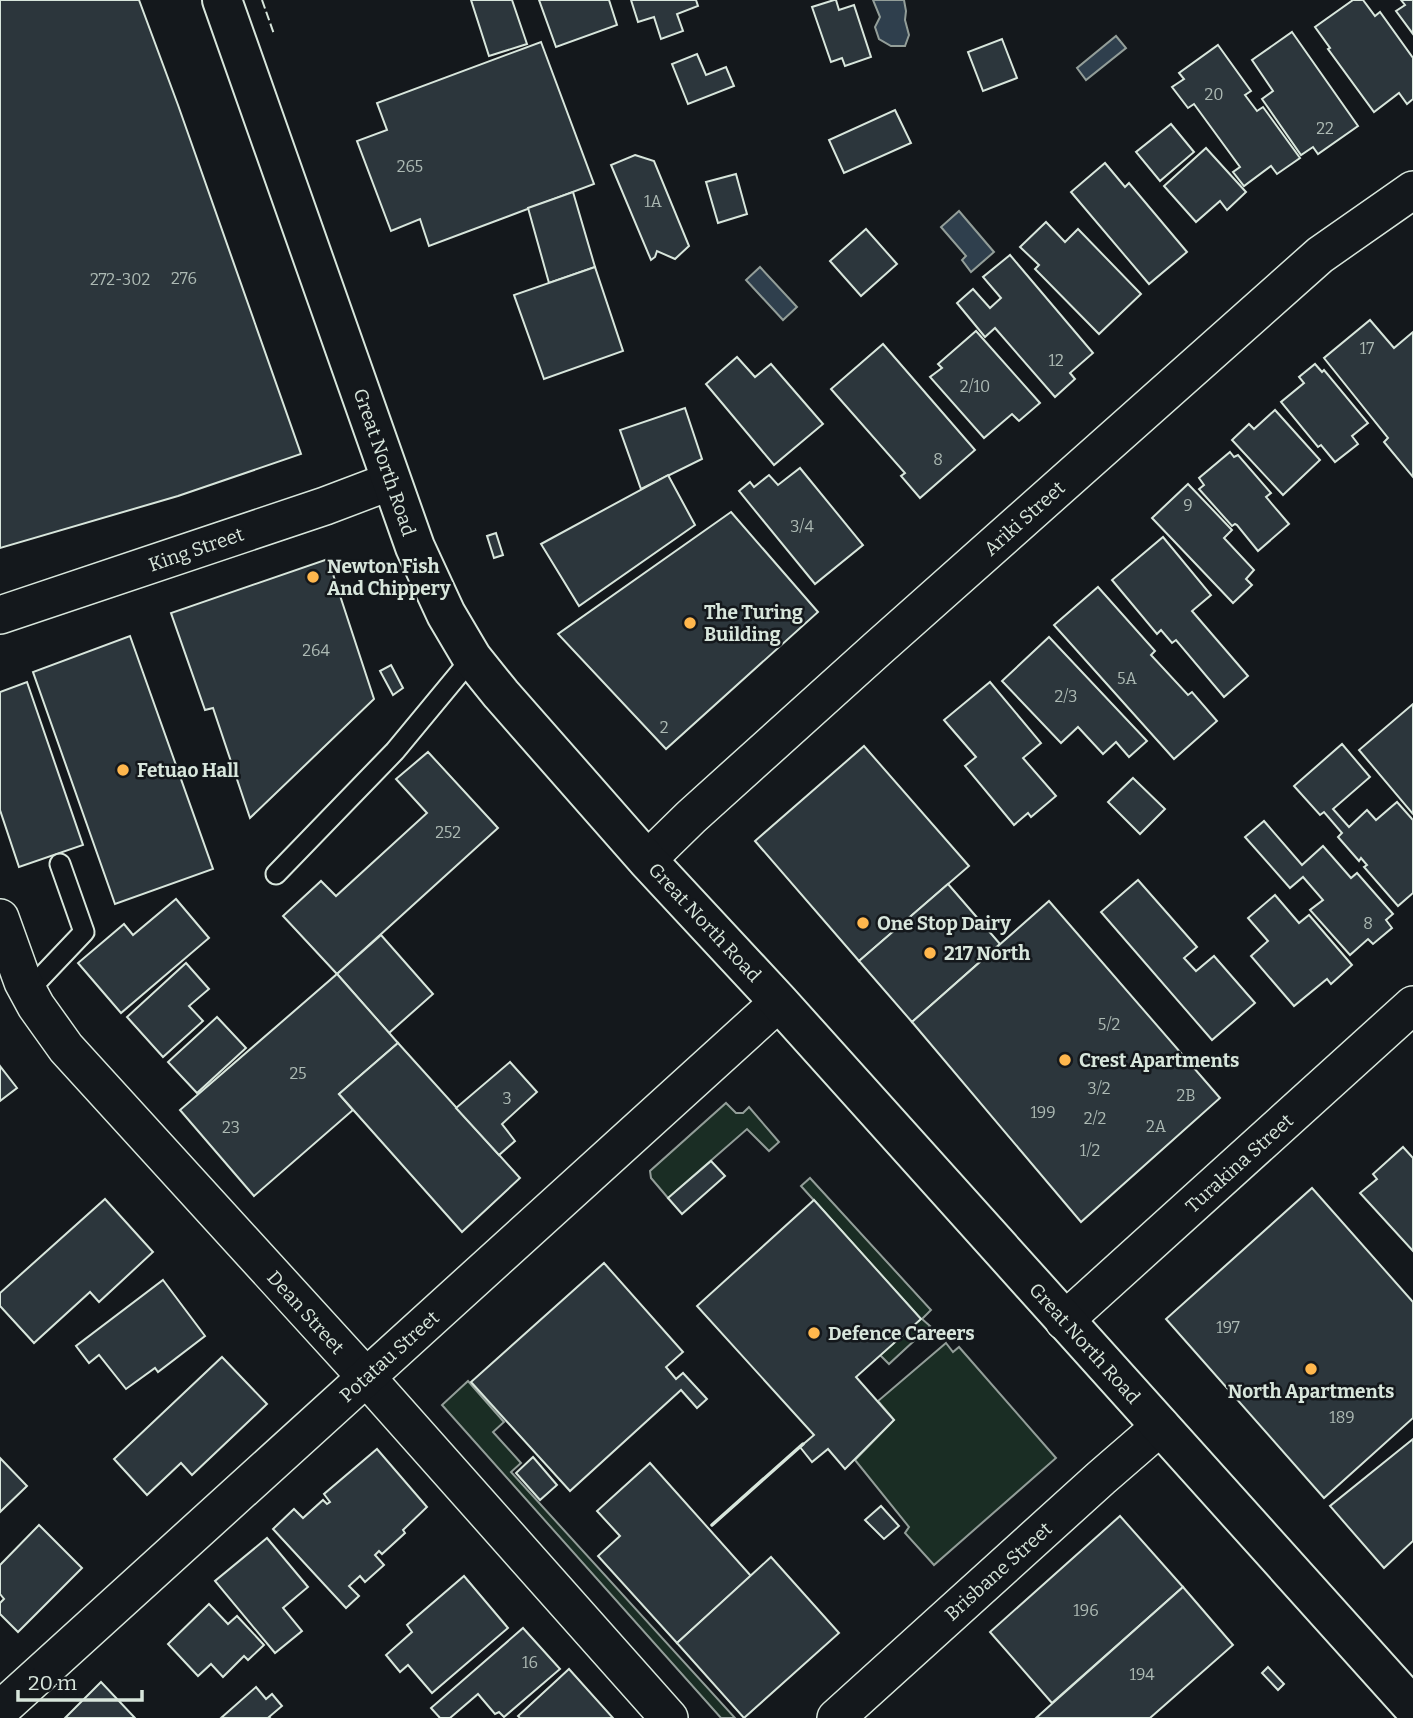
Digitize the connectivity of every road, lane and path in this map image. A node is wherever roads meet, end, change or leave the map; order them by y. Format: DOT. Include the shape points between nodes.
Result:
graph roads {
  1 [pos="222,0"];
  2 [pos="1413,190"];
  3 [pos="391,481"];
  4 [pos="0,615"];
  5 [pos="472,658"];
  6 [pos="647,860"];
  7 [pos="60,864"];
  8 [pos="276,874"];
  9 [pos="0,918"];
  10 [pos="28,991"];
  11 [pos="779,1002"];
  12 [pos="1413,1005"];
  13 [pos="1064,1321"];
  14 [pos="366,1377"];
  15 [pos="1161,1426"];
  16 [pos="1413,1707"];
  17 [pos="3,1711"];
  18 [pos="669,1718"];
  19 [pos="836,1718"];
  1 -- 3 [label="main road, Great North Road"];
  2 -- 6 [label="street, Ariki Street" via="1320,256"];
  3 -- 4 [label="street, King Street"];
  3 -- 5 [label="main road, Great North Road" via="415,547"];
  5 -- 6 [label="main road, Great North Road"];
  5 -- 8 [label="lane" via="395,751"];
  6 -- 11 [label="main road, Great North Road"];
  7 -- 10 [label="lane" via="84,932"];
  9 -- 10 [label="street, Dean Street"];
  10 -- 14 [label="street, Dean Street" via="66,1048"];
  11 -- 13 [label="main road, Great North Road"];
  11 -- 14 [label="street, Potatau Street"];
  12 -- 13 [label="street, Turakina Street"];
  13 -- 15 [label="main road, Great North Road"];
  14 -- 17 [label="street, Potatau Street"];
  14 -- 18 [label="street, Dean Street"];
  15 -- 16 [label="main road, Great North Road"];
  15 -- 19 [label="street, Brisbane Street"];
}
